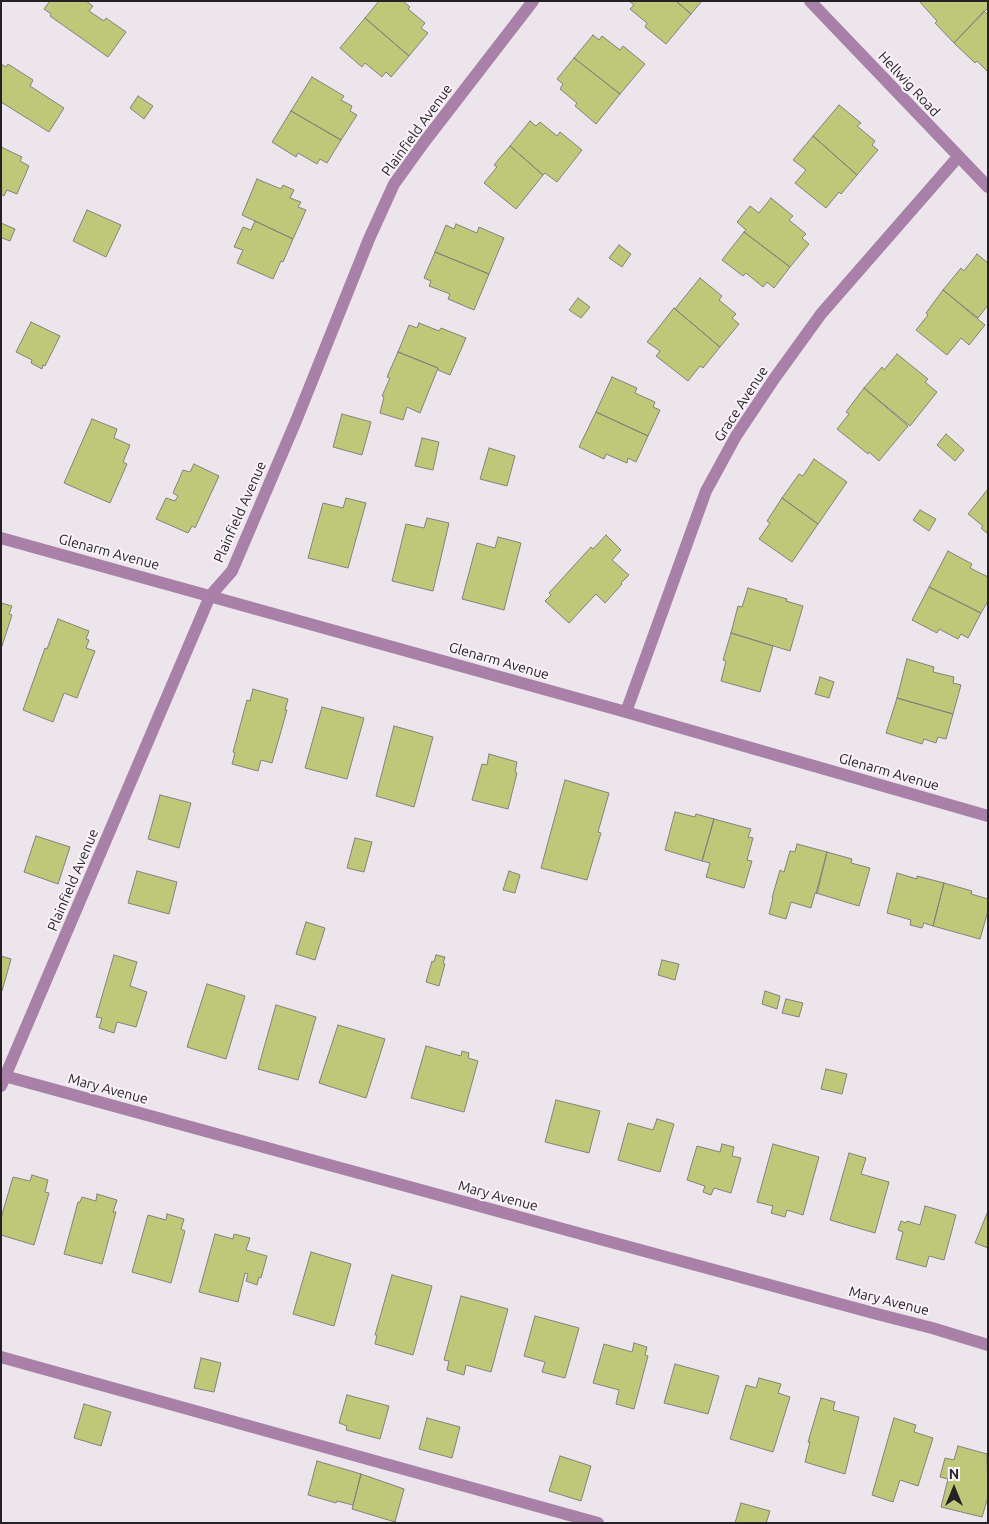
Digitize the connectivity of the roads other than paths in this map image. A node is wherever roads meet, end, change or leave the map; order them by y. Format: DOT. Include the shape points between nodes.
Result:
graph roads {
  1 [pos="533,1"];
  2 [pos="810,1"];
  3 [pos="958,158"];
  4 [pos="988,187"];
  5 [pos="1,538"];
  6 [pos="210,596"];
  7 [pos="626,712"];
  8 [pos="987,812"];
  9 [pos="2,1079"];
  10 [pos="988,1345"];
  11 [pos="1,1357"];
  12 [pos="598,1523"];
  1 -- 6 [label="street, Plainfield Avenue" via="394,184 232,572"];
  2 -- 3 [label="street, Hellwig Road"];
  3 -- 4 [label="street, Hellwig Road"];
  3 -- 7 [label="street, Grace Avenue" via="821,314 736,436 706,491"];
  5 -- 6 [label="street, Glenarm Avenue"];
  6 -- 7 [label="street, Glenarm Avenue"];
  6 -- 9 [label="street, Plainfield Avenue"];
  7 -- 8 [label="street, Glenarm Avenue"];
  9 -- 10 [label="street, Mary Avenue"];
  11 -- 12 [label="street"];
}
